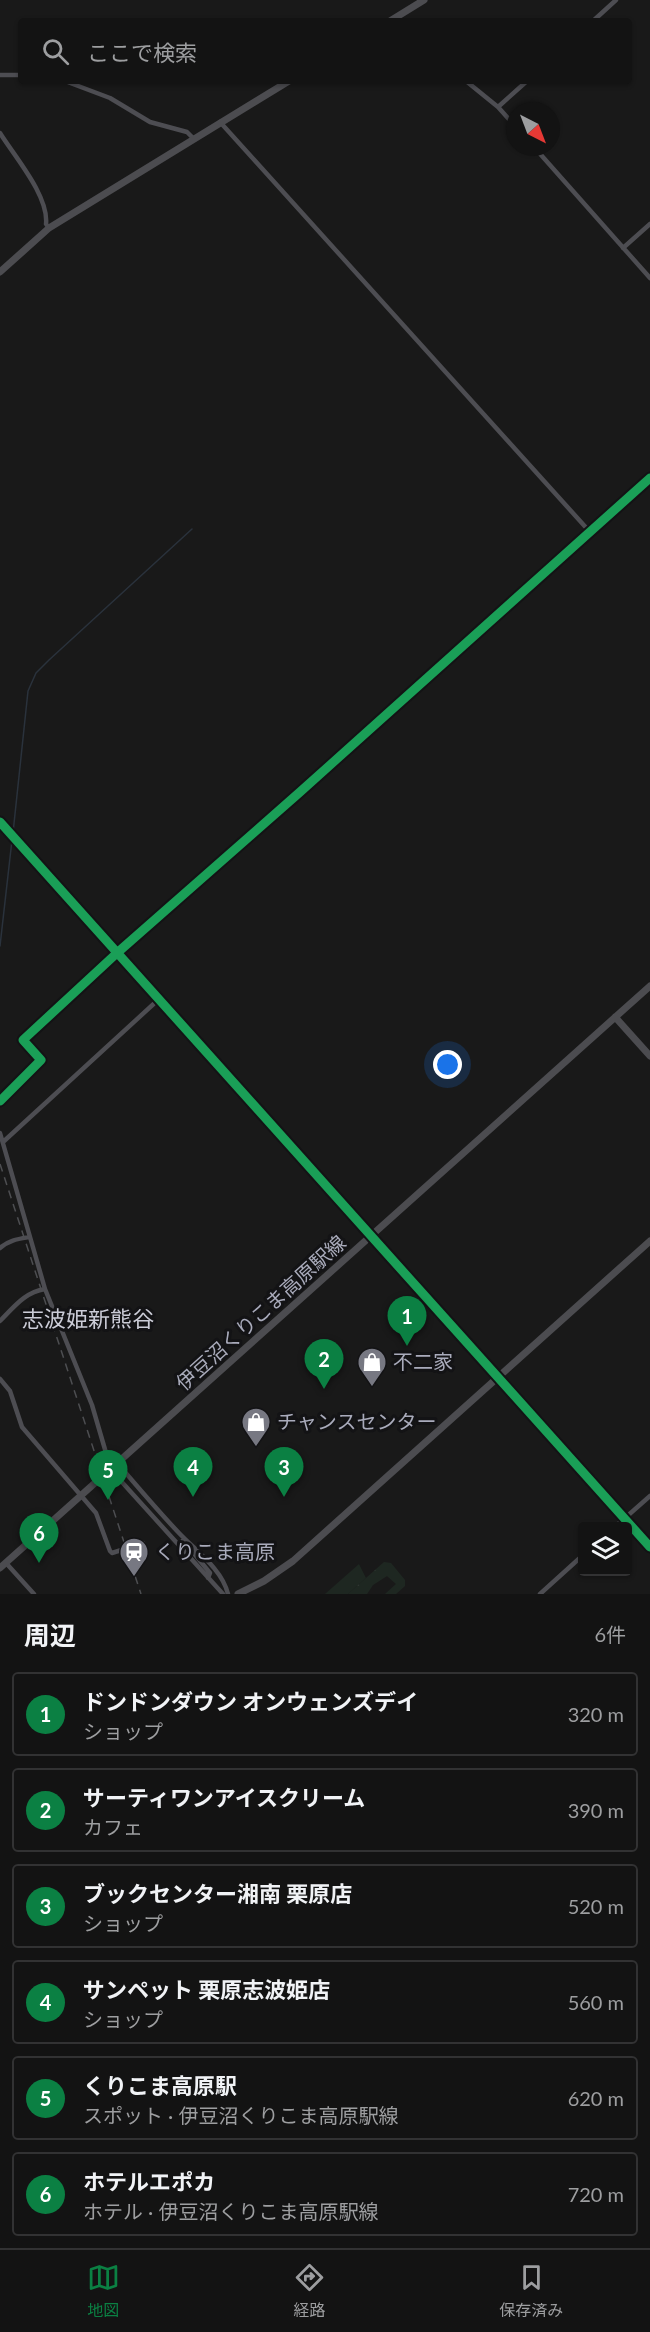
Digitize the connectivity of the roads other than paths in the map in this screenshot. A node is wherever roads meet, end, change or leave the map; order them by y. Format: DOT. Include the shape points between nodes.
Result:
graph roads {
  1 [pos="424,0"];
  2 [pos="616,0"];
  3 [pos="395,18"];
  4 [pos="596,18"];
  5 [pos="1,75"];
  6 [pos="18,75"];
  7 [pos="0,82"];
  8 [pos="73,84"];
  9 [pos="284,84"];
  10 [pos="470,84"];
  11 [pos="524,84"];
  12 [pos="498,107"];
  13 [pos="506,116"];
  14 [pos="220,122"];
  15 [pos="0,133"];
  16 [pos="194,140"];
  17 [pos="542,156"];
  18 [pos="650,224"];
  19 [pos="50,228"];
  20 [pos="623,248"];
  21 [pos="0,272"];
  22 [pos="650,278"];
  23 [pos="650,478"];
  24 [pos="590,532"];
  25 [pos="0,822"];
  26 [pos="117,952"];
  27 [pos="650,986"];
  28 [pos="159,999"];
  29 [pos="615,1017"];
  30 [pos="650,1056"];
  31 [pos="0,1101"];
  32 [pos="0,1133"];
  33 [pos="3,1142"];
  34 [pos="371,1236"];
  35 [pos="30,1237"];
  36 [pos="650,1241"];
  37 [pos="0,1248"];
  38 [pos="45,1289"];
  39 [pos="0,1321"];
  40 [pos="498,1377"];
  41 [pos="0,1379"];
  42 [pos="117,1464"];
  43 [pos="111,1470"];
  44 [pos="81,1496"];
  45 [pos="650,1496"];
  46 [pos="150,1501"];
  47 [pos="149,1512"];
  48 [pos="624,1519"];
  49 [pos="621,1522"];
  50 [pos="178,1533"];
  51 [pos="143,1543"];
  52 [pos="650,1547"];
  53 [pos="578,1560"];
  54 [pos="6,1563"];
  55 [pos="0,1568"];
  56 [pos="208,1578"];
  57 [pos="34,1594"];
  58 [pos="223,1594"];
  59 [pos="228,1594"];
  60 [pos="238,1594"];
  61 [pos="540,1594"];
  1 -- 3 [label="street"];
  2 -- 4 [label="street"];
  5 -- 6 [label="street"];
  5 -- 7 [label="street"];
  8 -- 16 [label="street" via="110,98 150,122 187,132"];
  9 -- 14 [label="street"];
  10 -- 12 [label="street"];
  11 -- 12 [label="street"];
  12 -- 13 [label="street"];
  14 -- 16 [label="street"];
  14 -- 24 [label="street"];
  15 -- 19 [label="street" via="39,194"];
  16 -- 19 [label="street"];
  17 -- 20 [label="street"];
  18 -- 20 [label="street"];
  19 -- 21 [label="street"];
  20 -- 22 [label="street"];
  23 -- 24 [label="street"];
  24 -- 26 [label="street"];
  25 -- 26 [label="street"];
  26 -- 28 [label="street"];
  26 -- 31 [label="street" via="23,1040 41,1060"];
  27 -- 29 [label="street, 伊豆沼くりこま高原駅線"];
  28 -- 33 [label="street"];
  28 -- 34 [label="street"];
  29 -- 30 [label="street"];
  29 -- 34 [label="street, 伊豆沼くりこま高原駅線"];
  32 -- 33 [label="street"];
  33 -- 35 [label="street"];
  34 -- 40 [label="street"];
  34 -- 42 [label="street, 伊豆沼くりこま高原駅線"];
  35 -- 37 [label="street" via="7,1242"];
  35 -- 38 [label="street"];
  36 -- 40 [label="street"];
  38 -- 39 [label="street" via="22,1298"];
  38 -- 43 [label="street" via="92,1406"];
  40 -- 48 [label="street"];
  40 -- 60 [label="street" via="293,1561"];
  41 -- 44 [label="street" via="10,1391 22,1427"];
  42 -- 43 [label="street, 伊豆沼くりこま高原駅線"];
  42 -- 46 [label="street"];
  43 -- 44 [label="street, 伊豆沼くりこま高原駅線"];
  43 -- 47 [label="street"];
  44 -- 51 [label="street" via="96,1513 112,1553"];
  44 -- 54 [label="street, 伊豆沼くりこま高原駅線"];
  45 -- 48 [label="street"];
  46 -- 47 [label="street"];
  46 -- 50 [label="street"];
  47 -- 56 [label="street"];
  48 -- 49 [label="street"];
  48 -- 52 [label="street"];
  50 -- 56 [label="street" via="210,1573"];
  50 -- 59 [label="street" via="217,1572"];
  53 -- 61 [label="street"];
  54 -- 55 [label="street, 伊豆沼くりこま高原駅線"];
  54 -- 57 [label="street"];
  56 -- 58 [label="street"];
}
